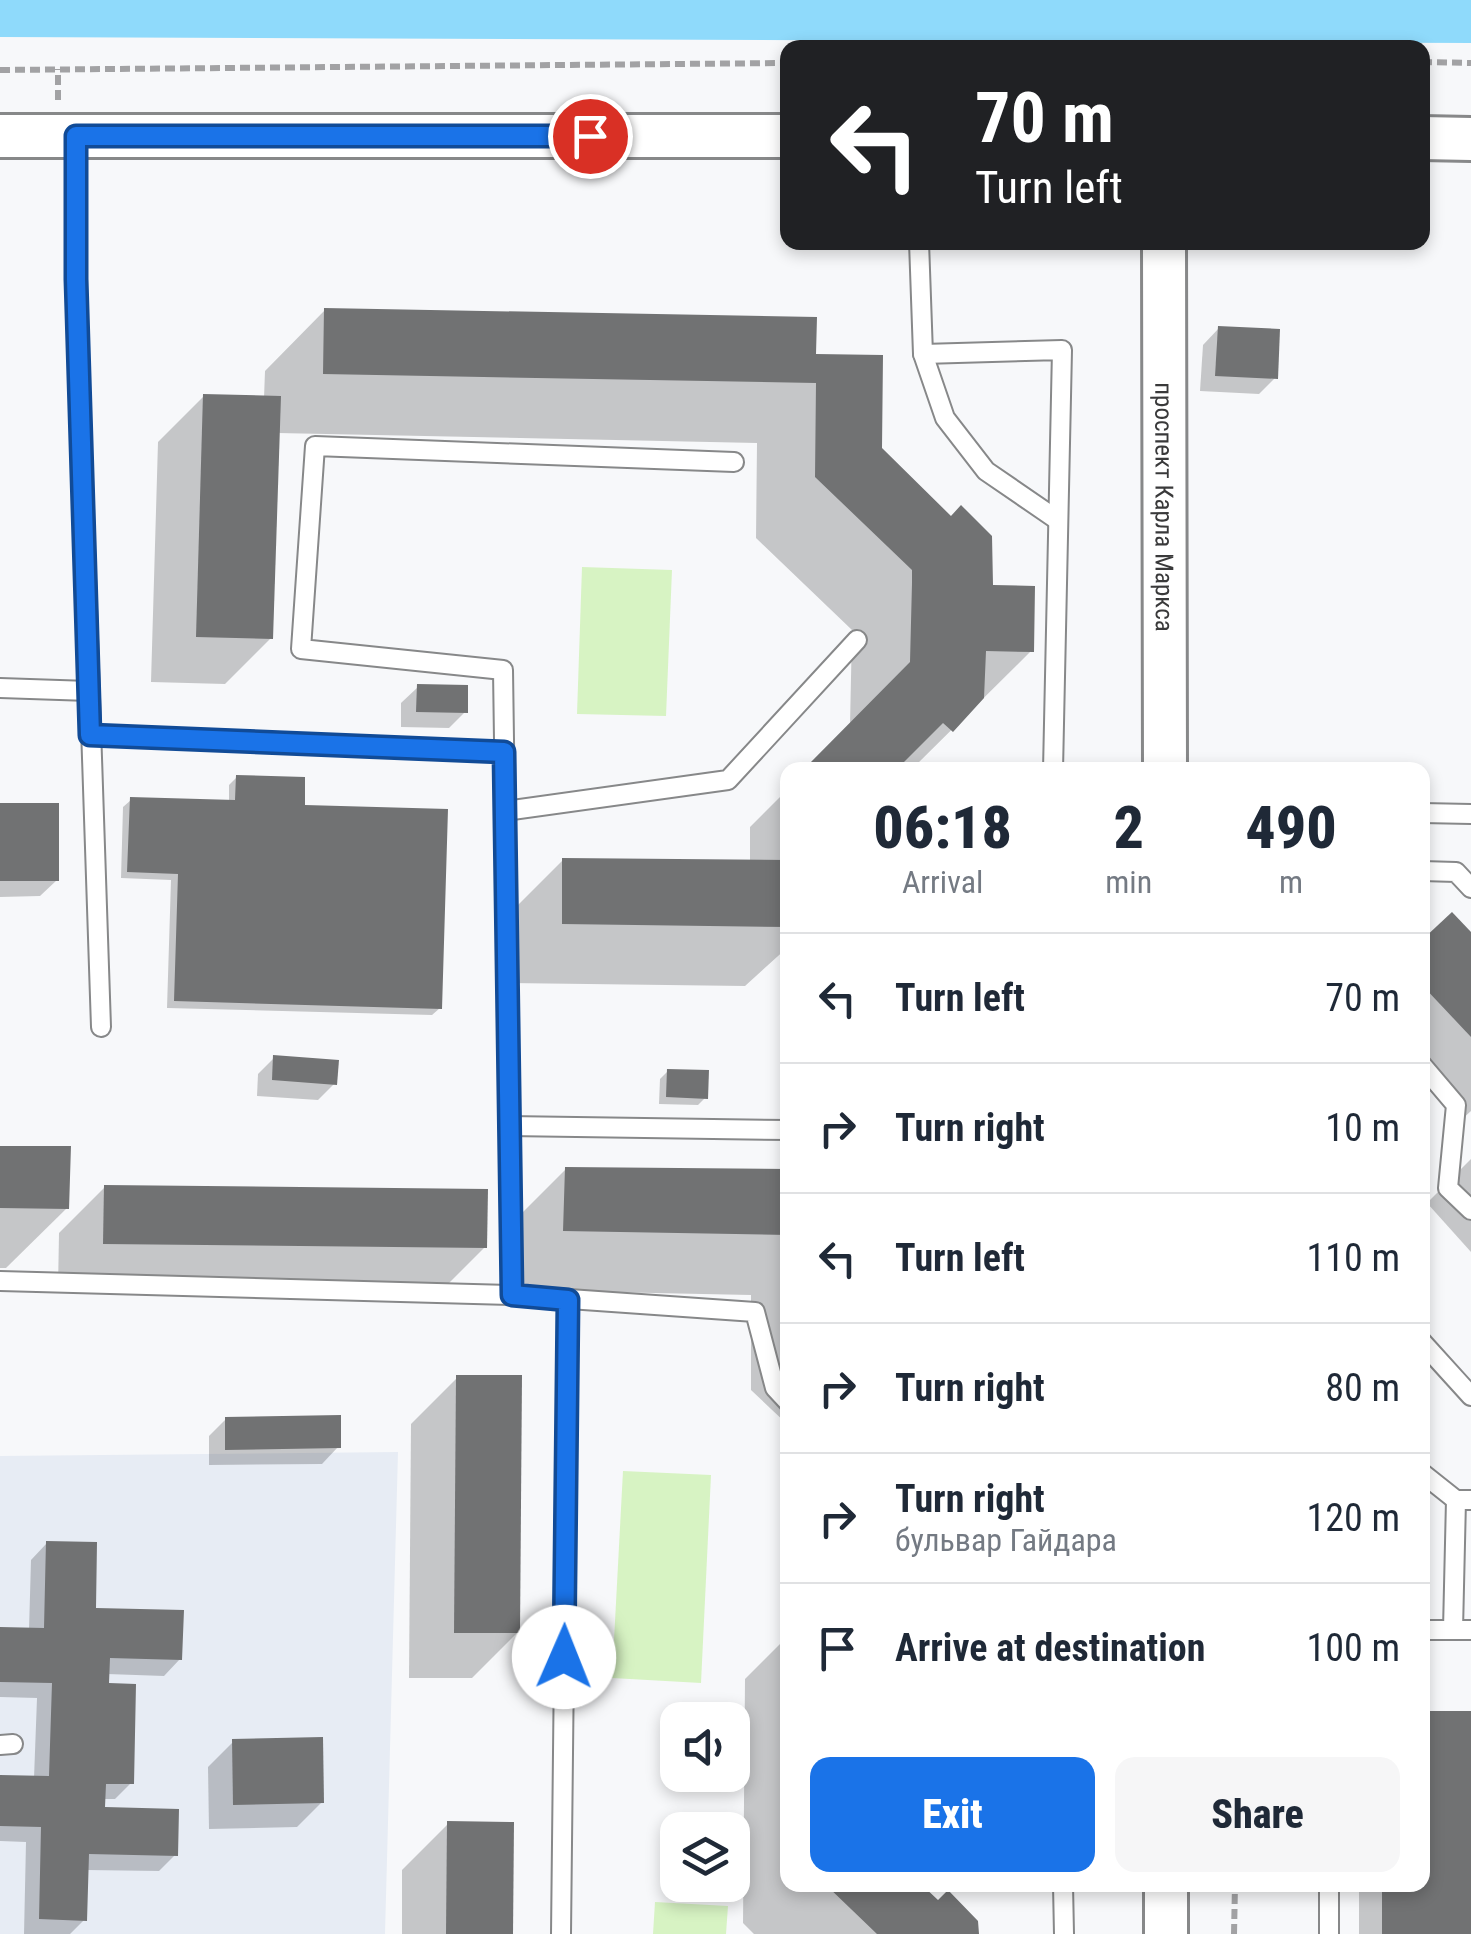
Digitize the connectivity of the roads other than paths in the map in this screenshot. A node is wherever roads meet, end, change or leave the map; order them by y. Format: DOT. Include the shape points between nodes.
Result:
graph roads {
  1 [pos="0,136"];
  2 [pos="76,136"];
  3 [pos="780,136"];
  4 [pos="1430,138"];
  5 [pos="1471,139"];
  6 [pos="920,250"];
  7 [pos="1164,250"];
  8 [pos="923,354"];
  9 [pos="734,462"];
  10 [pos="1056,519"];
  11 [pos="857,640"];
  12 [pos="0,688"];
  13 [pos="89,692"];
  14 [pos="90,735"];
  15 [pos="504,752"];
  16 [pos="1054,762"];
  17 [pos="1165,762"];
  18 [pos="505,811"];
  19 [pos="1430,813"];
  20 [pos="1471,814"];
  21 [pos="1430,871"];
  22 [pos="1471,888"];
  23 [pos="101,1028"];
  24 [pos="1430,1075"];
  25 [pos="508,1126"];
  26 [pos="780,1130"];
  27 [pos="1471,1210"];
  28 [pos="0,1280"];
  29 [pos="512,1295"];
  30 [pos="568,1300"];
  31 [pos="1430,1351"];
  32 [pos="780,1394"];
  33 [pos="1471,1396"];
  34 [pos="1430,1478"];
  35 [pos="1463,1500"];
  36 [pos="1430,1630"];
  37 [pos="1462,1630"];
  38 [pos="1063,1892"];
  39 [pos="1166,1892"];
  40 [pos="1329,1892"];
  41 [pos="560,1934"];
  42 [pos="1064,1934"];
  43 [pos="1166,1934"];
  44 [pos="1330,1934"];
  1 -- 2 [label="street"];
  2 -- 3 [label="street"];
  2 -- 13 [label="lane"];
  4 -- 5 [label="street"];
  6 -- 8 [label="lane"];
  7 -- 17 [label="street, проспект Карла Маркса"];
  8 -- 10 [label="lane" via="945,418 986,471"];
  8 -- 10 [label="lane" via="1062,350"];
  9 -- 15 [label="lane" via="316,446 301,649 502,670"];
  10 -- 16 [label="lane"];
  11 -- 18 [label="lane" via="728,780"];
  12 -- 13 [label="lane"];
  13 -- 14 [label="lane"];
  14 -- 15 [label="lane"];
  14 -- 23 [label="lane"];
  15 -- 18 [label="lane"];
  18 -- 25 [label="lane"];
  19 -- 20 [label="lane"];
  21 -- 22 [label="lane" via="1456,872"];
  24 -- 27 [label="lane" via="1456,1105 1448,1188"];
  25 -- 26 [label="lane"];
  25 -- 29 [label="lane"];
  28 -- 29 [label="lane"];
  29 -- 30 [label="lane"];
  30 -- 32 [label="lane" via="755,1312"];
  30 -- 41 [label="lane"];
  31 -- 33 [label="lane"];
  34 -- 35 [label="lane"];
  35 -- 37 [label="lane"];
  36 -- 37 [label="lane"];
  38 -- 42 [label="lane"];
  39 -- 43 [label="street"];
  40 -- 44 [label="lane"];
}
